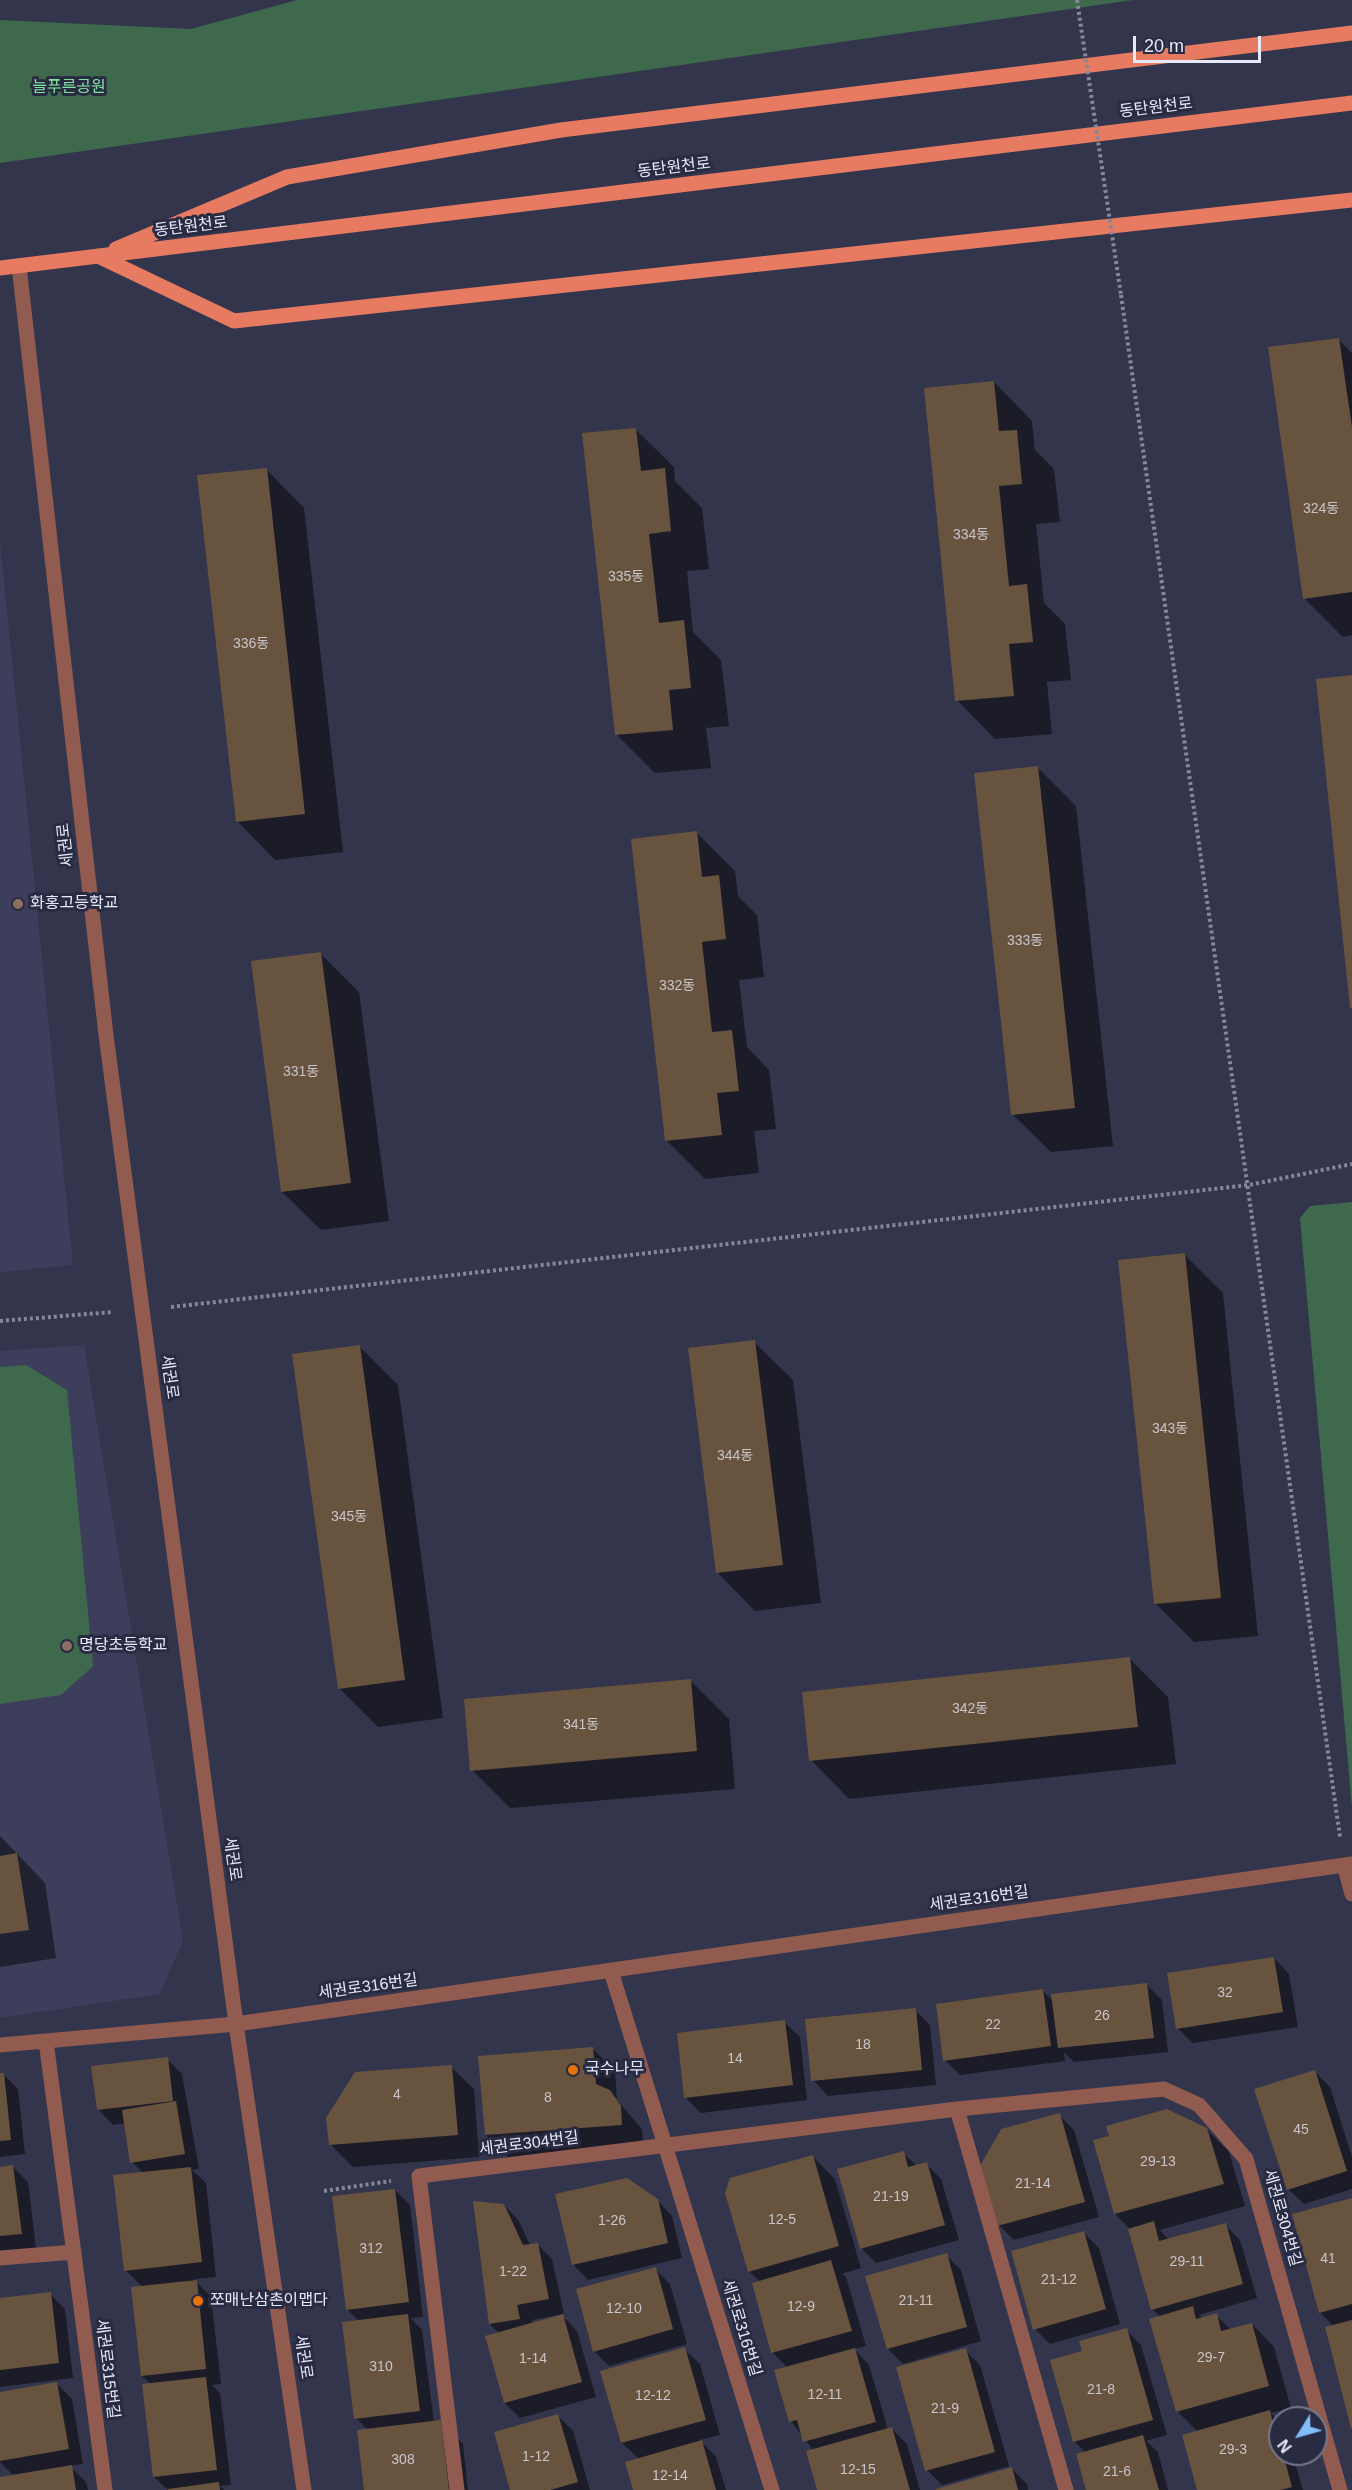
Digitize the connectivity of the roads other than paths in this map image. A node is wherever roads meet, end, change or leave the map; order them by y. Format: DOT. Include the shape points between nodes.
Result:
graph roads {
  1 [pos="1352,33"];
  2 [pos="1352,103"];
  3 [pos="1352,200"];
  4 [pos="98,256"];
  5 [pos="19,266"];
  6 [pos="0,268"];
  7 [pos="1348,1864"];
  8 [pos="1352,1894"];
  9 [pos="611,1971"];
  10 [pos="236,2024"];
  11 [pos="46,2041"];
  12 [pos="0,2045"];
  13 [pos="957,2109"];
  14 [pos="665,2144"];
  15 [pos="74,2252"];
  16 [pos="0,2258"];
  17 [pos="105,2490"];
  18 [pos="304,2490"];
  19 [pos="458,2490"];
  20 [pos="772,2490"];
  21 [pos="1065,2490"];
  22 [pos="1340,2490"];
  1 -- 4 [label="main road" via="561,130 287,177"];
  2 -- 4 [label="main road, 동탄원천로"];
  3 -- 4 [label="main road" via="234,321"];
  4 -- 5 [label="main road, 동탄원천로"];
  5 -- 6 [label="main road, 동탄원천로"];
  5 -- 10 [label="street, 세권로" via="106,1035"];
  7 -- 8 [label="street"];
  7 -- 9 [label="street, 세권로316번길"];
  9 -- 10 [label="street, 세권로316번길"];
  9 -- 14 [label="street, 세권로316번길"];
  10 -- 11 [label="street"];
  10 -- 18 [label="street, 세권로"];
  11 -- 12 [label="street"];
  11 -- 15 [label="street, 세권로315번길"];
  13 -- 14 [label="street, 세권로304번길"];
  13 -- 21 [label="street"];
  13 -- 22 [label="street, 세권로304번길" via="1164,2089 1199,2104 1246,2158"];
  14 -- 19 [label="street, 세권로304번길" via="419,2176"];
  14 -- 20 [label="street, 세권로316번길"];
  15 -- 16 [label="street"];
  15 -- 17 [label="street, 세권로315번길"];
}
